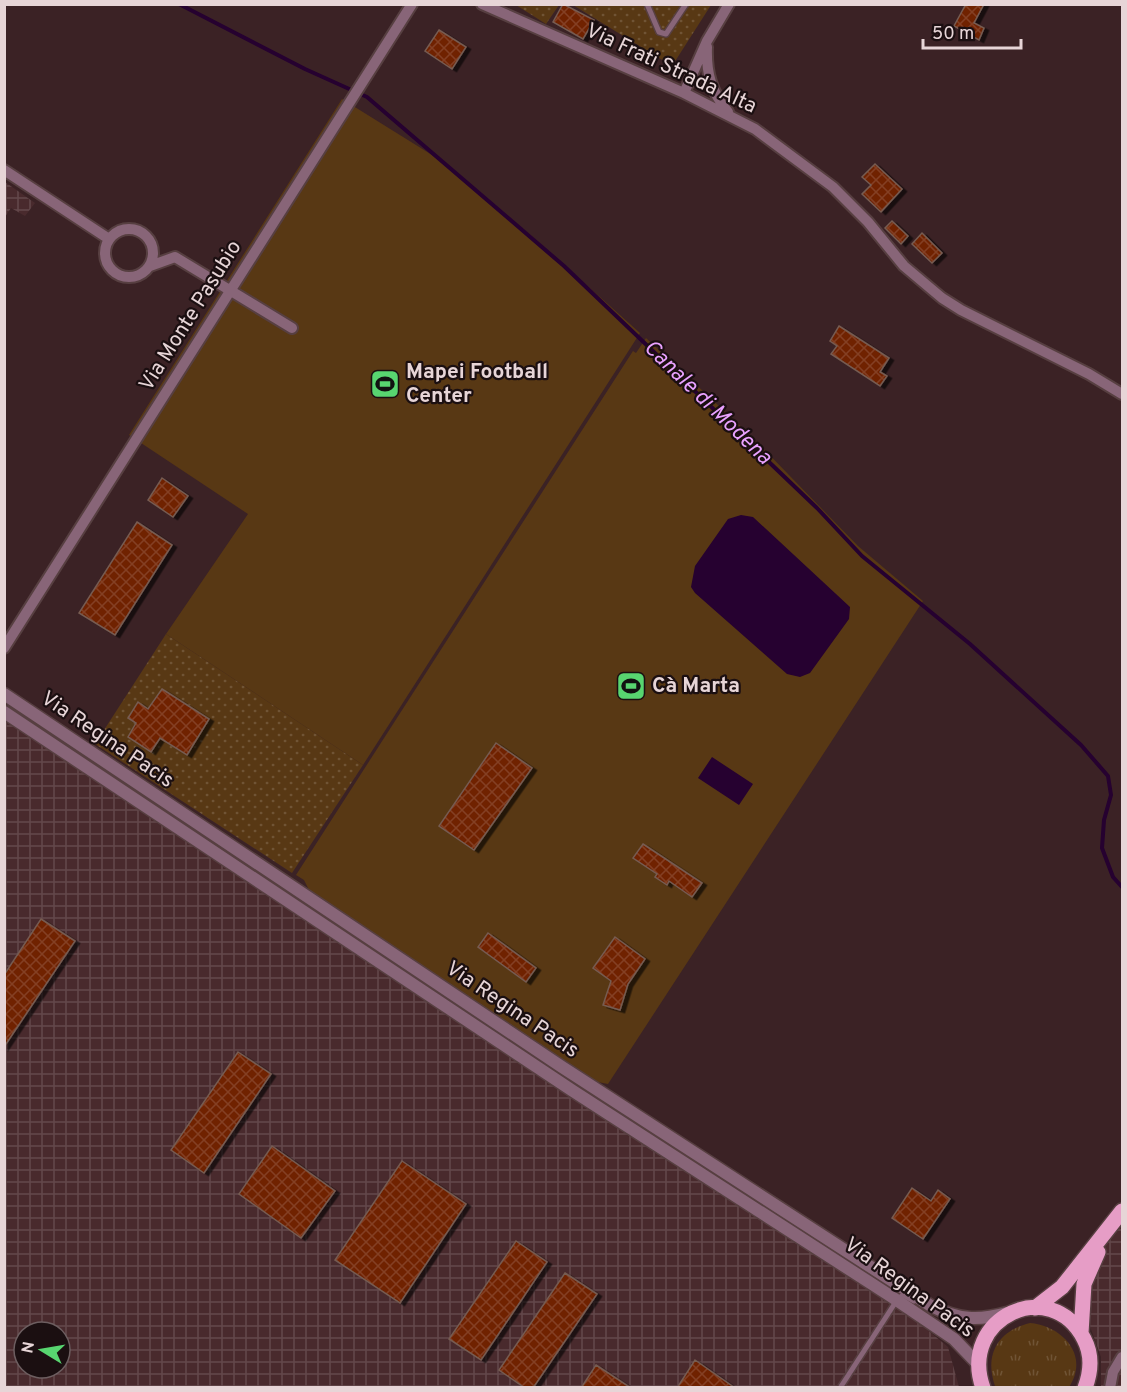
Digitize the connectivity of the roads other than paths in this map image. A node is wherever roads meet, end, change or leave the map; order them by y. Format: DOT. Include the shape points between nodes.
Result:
graph roads {
  1 [pos="412,4"];
  2 [pos="482,4"];
  3 [pos="686,4"];
  4 [pos="729,4"];
  5 [pos="647,5"];
  6 [pos="707,40"];
  7 [pos="684,93"];
  8 [pos="730,115"];
  9 [pos="4,170"];
  10 [pos="109,239"];
  11 [pos="150,266"];
  12 [pos="230,290"];
  13 [pos="292,328"];
  14 [pos="1122,394"];
  15 [pos="4,648"];
  16 [pos="4,694"];
  17 [pos="4,712"];
  18 [pos="254,878"];
  19 [pos="377,943"];
  20 [pos="1122,1211"];
  21 [pos="1112,1226"];
  22 [pos="897,1300"];
  23 [pos="931,1306"];
  24 [pos="1035,1308"];
  25 [pos="1011,1312"];
  26 [pos="1081,1333"];
  27 [pos="1122,1357"];
  28 [pos="979,1378"];
  29 [pos="1087,1386"];
  30 [pos="840,1388"];
  31 [pos="1110,1388"];
  1 -- 12 [label="street, Via Monte Pasubio"];
  2 -- 7 [label="street, Via Frati Strada Alta"];
  3 -- 5 [label="lane" via="666,34 659,32"];
  4 -- 6 [label="street"];
  6 -- 7 [label="street"];
  6 -- 8 [label="street" via="708,77 718,101"];
  7 -- 8 [label="street, Via Frati Strada Alta"];
  8 -- 14 [label="street, Via Frati Strada Alta" via="777,144 833,188 904,266 942,298"];
  9 -- 10 [label="street"];
  10 -- 11 [label="street" via="123,229 146,235 154,250"];
  10 -- 11 [label="street" via="105,253 115,272 137,276"];
  11 -- 12 [label="street" via="175,257"];
  12 -- 13 [label="street"];
  12 -- 15 [label="street, Via Monte Pasubio"];
  16 -- 19 [label="street, Via Regina Pacis"];
  17 -- 18 [label="street, Via Regina Pacis"];
  18 -- 19 [label="lane" via="262,878 367,947"];
  18 -- 22 [label="street, Via Regina Pacis" via="573,1091"];
  19 -- 23 [label="street, Via Regina Pacis"];
  20 -- 21 [label="main road"];
  21 -- 24 [label="main road" via="1062,1287"];
  21 -- 26 [label="main road" via="1084,1284"];
  22 -- 23 [label="lane" via="903,1295 923,1307"];
  22 -- 28 [label="street, Via Regina Pacis" via="954,1339"];
  22 -- 30 [label="lane"];
  23 -- 25 [label="street, Via Regina Pacis" via="967,1320"];
  24 -- 25 [label="main road"];
  24 -- 26 [label="main road" via="1061,1314"];
  25 -- 28 [label="main road" via="987,1333"];
  26 -- 29 [label="main road" via="1090,1356"];
  27 -- 31 [label="street"];
}
